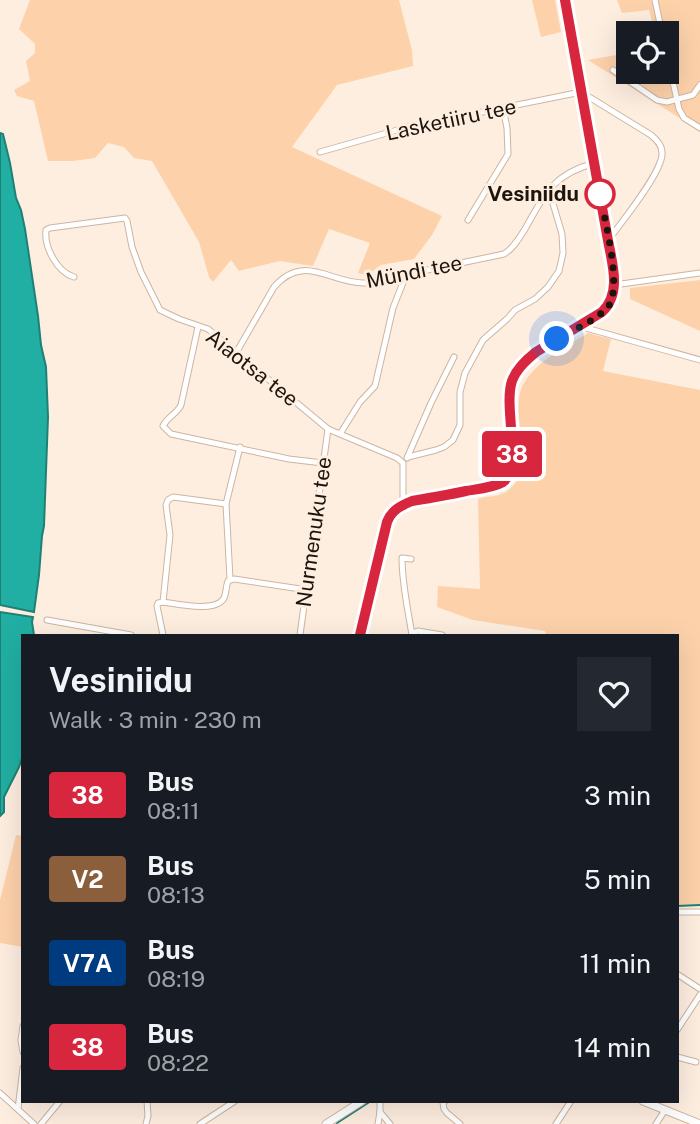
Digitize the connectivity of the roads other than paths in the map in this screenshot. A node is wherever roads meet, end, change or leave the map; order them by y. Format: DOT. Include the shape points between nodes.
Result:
graph roads {
  1 [pos="565,0"];
  2 [pos="654,0"];
  3 [pos="659,21"];
  4 [pos="613,71"];
  5 [pos="673,84"];
  6 [pos="700,85"];
  7 [pos="582,92"];
  8 [pos="677,100"];
  9 [pos="503,108"];
  10 [pos="700,128"];
  11 [pos="320,152"];
  12 [pos="595,163"];
  13 [pos="549,190"];
  14 [pos="468,220"];
  15 [pos="607,235"];
  16 [pos="700,273"];
  17 [pos="407,275"];
  18 [pos="74,277"];
  19 [pos="614,285"];
  20 [pos="579,326"];
  21 [pos="198,327"];
  22 [pos="236,353"];
  23 [pos="454,357"];
  24 [pos="700,360"];
  25 [pos="328,429"];
  26 [pos="340,435"];
  27 [pos="240,447"];
  28 [pos="408,457"];
  29 [pos="323,463"];
  30 [pos="403,463"];
  31 [pos="226,504"];
  32 [pos="402,505"];
  33 [pos="411,559"];
  34 [pos="230,579"];
  35 [pos="307,590"];
  36 [pos="163,602"];
  37 [pos="47,620"];
  38 [pos="125,634"];
  39 [pos="163,634"];
  40 [pos="300,634"];
  41 [pos="360,634"];
  42 [pos="412,634"];
  43 [pos="436,634"];
  44 [pos="679,912"];
  45 [pos="700,912"];
  46 [pos="679,975"];
  47 [pos="700,989"];
  48 [pos="700,995"];
  49 [pos="679,1027"];
  50 [pos="679,1058"];
  51 [pos="696,1062"];
  52 [pos="21,1084"];
  53 [pos="0,1093"];
  54 [pos="58,1103"];
  55 [pos="147,1103"];
  56 [pos="232,1103"];
  57 [pos="359,1103"];
  58 [pos="380,1103"];
  59 [pos="443,1103"];
  60 [pos="571,1103"];
  61 [pos="648,1103"];
  62 [pos="18,1109"];
  63 [pos="665,1110"];
  64 [pos="380,1112"];
  65 [pos="34,1124"];
  66 [pos="41,1124"];
  67 [pos="146,1124"];
  68 [pos="200,1124"];
  69 [pos="326,1124"];
  70 [pos="379,1124"];
  71 [pos="390,1124"];
  72 [pos="460,1124"];
  73 [pos="556,1124"];
  74 [pos="656,1124"];
  75 [pos="700,1124"];
  1 -- 7 [label="street"];
  2 -- 3 [label="street"];
  4 -- 8 [label="street" via="657,100"];
  5 -- 8 [label="street"];
  6 -- 8 [label="street" via="693,95"];
  7 -- 9 [label="street, Lasketiiru tee"];
  7 -- 12 [label="street"];
  7 -- 15 [label="street" via="651,135 662,151 660,166 613,234"];
  8 -- 10 [label="street" via="681,115"];
  9 -- 11 [label="street, Lasketiiru tee" via="408,127"];
  9 -- 14 [label="street" via="508,154"];
  12 -- 13 [label="street, Mündi tee" via="565,174"];
  12 -- 15 [label="street"];
  13 -- 17 [label="street, Mündi tee" via="508,252"];
  13 -- 28 [label="street" via="562,234 564,253 559,271 535,299 514,310 483,340 465,373 460,425 453,440"];
  15 -- 19 [label="street"];
  16 -- 19 [label="street"];
  17 -- 22 [label="street, Mündi tee" via="356,283 299,270 274,287"];
  17 -- 26 [label="street" via="393,308 375,386"];
  18 -- 21 [label="street, Aiaotsa tee" via="66,275 49,253 46,230 125,218 141,272 160,310"];
  19 -- 20 [label="street" via="608,307"];
  20 -- 24 [label="street"];
  20 -- 32 [label="street" via="528,359 512,379 508,394 513,464 506,479 487,488"];
  21 -- 22 [label="street, Aiaotsa tee" via="208,329"];
  21 -- 27 [label="street" via="179,411 163,426 171,434"];
  22 -- 25 [label="street, Aiaotsa tee"];
  23 -- 28 [label="street"];
  25 -- 26 [label="street, Aiaotsa tee"];
  25 -- 29 [label="street, Nurmenuku tee"];
  26 -- 30 [label="street, Aiaotsa tee"];
  27 -- 29 [label="street"];
  27 -- 31 [label="street"];
  28 -- 30 [label="street"];
  29 -- 35 [label="street, Nurmenuku tee"];
  30 -- 32 [label="street"];
  31 -- 34 [label="street"];
  31 -- 36 [label="street" via="168,500 170,535"];
  32 -- 41 [label="street" via="387,522"];
  33 -- 42 [label="street" via="402,558 402,564"];
  34 -- 35 [label="street"];
  34 -- 36 [label="street" via="224,597 210,607"];
  35 -- 40 [label="street, Nurmenuku tee"];
  36 -- 39 [label="street" via="156,606"];
  37 -- 38 [label="street"];
  42 -- 43 [label="street"];
  44 -- 45 [label="street"];
  46 -- 47 [label="street"];
  48 -- 49 [label="street"];
  50 -- 51 [label="street"];
  52 -- 62 [label="street"];
  53 -- 62 [label="street"];
  54 -- 66 [label="street"];
  55 -- 67 [label="street"];
  56 -- 68 [label="street"];
  57 -- 69 [label="street"];
  58 -- 64 [label="street"];
  59 -- 72 [label="street"];
  60 -- 73 [label="street"];
  61 -- 63 [label="street"];
  62 -- 65 [label="street"];
  63 -- 74 [label="street"];
  63 -- 75 [label="street"];
  64 -- 70 [label="street"];
  64 -- 71 [label="street"];
}
